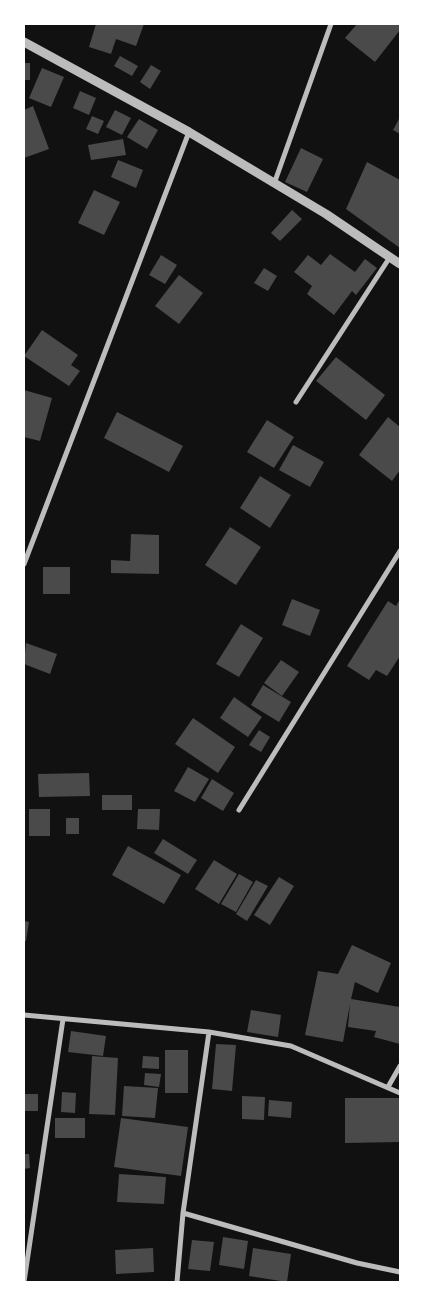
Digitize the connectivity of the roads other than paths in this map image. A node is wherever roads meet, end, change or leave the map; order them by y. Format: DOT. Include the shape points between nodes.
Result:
graph roads {
  1 [pos="331,24"];
  2 [pos="24,42"];
  3 [pos="189,132"];
  4 [pos="274,185"];
  5 [pos="390,257"];
  6 [pos="400,264"];
  7 [pos="296,402"];
  8 [pos="400,551"];
  9 [pos="24,564"];
  10 [pos="239,810"];
  11 [pos="24,1015"];
  12 [pos="63,1019"];
  13 [pos="209,1032"];
  14 [pos="400,1066"];
  15 [pos="388,1087"];
  16 [pos="400,1093"];
  17 [pos="183,1213"];
  18 [pos="400,1272"];
  19 [pos="24,1282"];
  20 [pos="177,1282"];
  1 -- 4 [label="street"];
  2 -- 3 [label="street"];
  3 -- 4 [label="street"];
  3 -- 9 [label="street"];
  4 -- 5 [label="street" via="326,214"];
  5 -- 6 [label="street"];
  5 -- 7 [label="street"];
  8 -- 10 [label="street"];
  11 -- 12 [label="street"];
  12 -- 13 [label="street"];
  12 -- 19 [label="street"];
  13 -- 15 [label="street" via="291,1046"];
  13 -- 17 [label="street"];
  14 -- 15 [label="street"];
  15 -- 16 [label="street"];
  17 -- 18 [label="street" via="357,1263"];
  17 -- 20 [label="street"];
}
